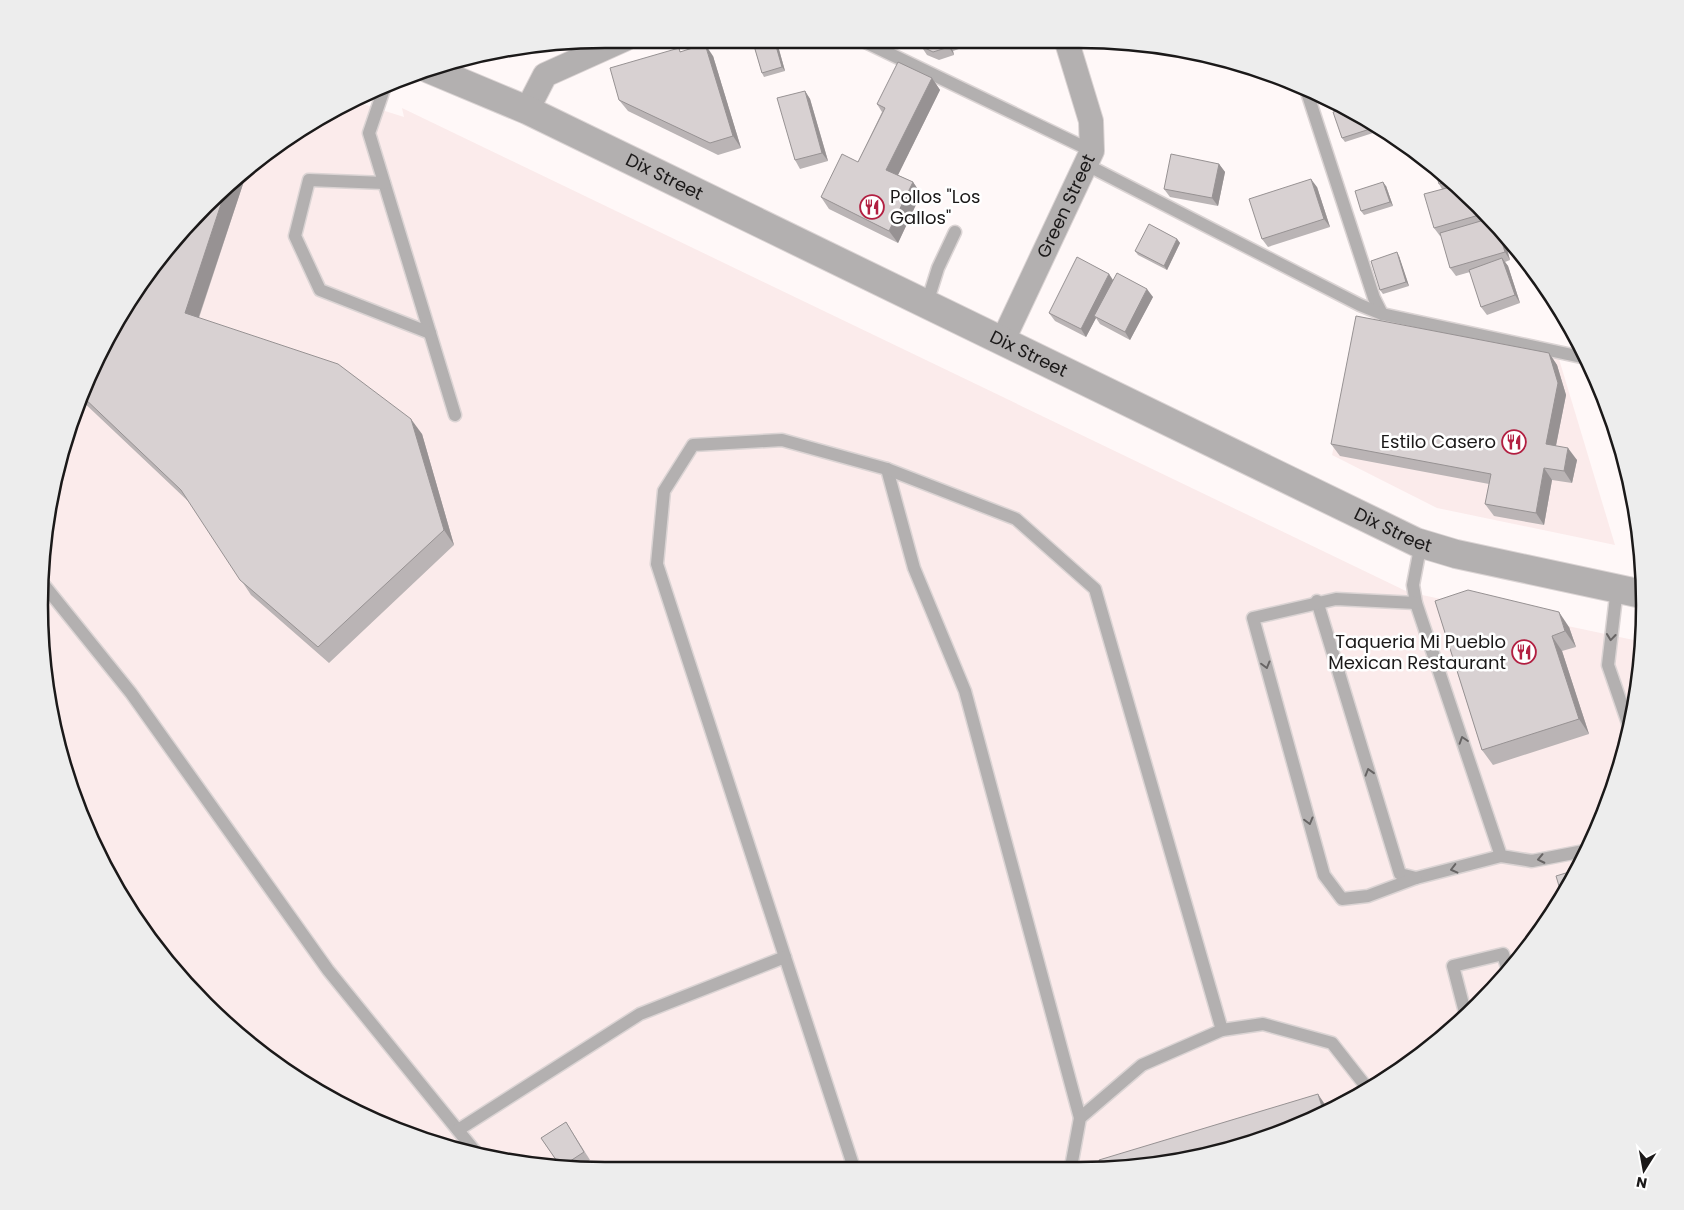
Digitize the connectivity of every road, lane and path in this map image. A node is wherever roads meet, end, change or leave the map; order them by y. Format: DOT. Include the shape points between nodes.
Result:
graph roads {
  1 [pos="601,48"];
  2 [pos="876,48"];
  3 [pos="1069,48"];
  4 [pos="439,73"];
  5 [pos="382,94"];
  6 [pos="1309,97"];
  7 [pos="527,110"];
  8 [pos="1089,158"];
  9 [pos="384,183"];
  10 [pos="955,232"];
  11 [pos="927,303"];
  12 [pos="1382,314"];
  13 [pos="430,333"];
  14 [pos="1003,340"];
  15 [pos="1578,356"];
  16 [pos="455,415"];
  17 [pos="888,469"];
  18 [pos="1421,543"];
  19 [pos="48,590"];
  20 [pos="1630,591"];
  21 [pos="1317,601"];
  22 [pos="1416,603"];
  23 [pos="1625,716"];
  24 [pos="1579,852"];
  25 [pos="1501,856"];
  26 [pos="1416,878"];
  27 [pos="785,957"];
  28 [pos="1506,963"];
  29 [pos="1464,1008"];
  30 [pos="1222,1030"];
  31 [pos="1364,1084"];
  32 [pos="1080,1118"];
  33 [pos="458,1130"];
  34 [pos="471,1146"];
  35 [pos="852,1162"];
  36 [pos="1072,1162"];
  1 -- 7 [label="street" via="545,75"];
  2 -- 8 [label="lane"];
  3 -- 8 [label="street, Green Street" via="1091,121"];
  4 -- 7 [label="street, Dix Street"];
  5 -- 9 [label="lane" via="369,133"];
  6 -- 12 [label="lane"];
  7 -- 11 [label="street, Dix Street"];
  8 -- 12 [label="lane"];
  8 -- 14 [label="street, Green Street"];
  9 -- 13 [label="lane"];
  9 -- 13 [label="lane" via="309,180 295,236 320,290"];
  10 -- 11 [label="lane" via="938,268"];
  11 -- 14 [label="street, Dix Street"];
  12 -- 15 [label="lane"];
  13 -- 16 [label="lane"];
  14 -- 18 [label="street, Dix Street"];
  17 -- 27 [label="lane" via="782,440 693,445 664,491 657,564"];
  17 -- 30 [label="lane" via="1016,519 1095,589"];
  17 -- 32 [label="lane" via="914,568 965,691"];
  18 -- 20 [label="street, Dix Street" via="1456,554"];
  18 -- 22 [label="lane" via="1413,585"];
  19 -- 33 [label="lane" via="131,693 328,970"];
  20 -- 23 [label="lane, one-way" via="1608,665"];
  21 -- 22 [label="lane" via="1336,598"];
  26 -- 21 [label="lane, one-way" via="1400,874"];
  21 -- 26 [label="lane, one-way" via="1253,618 1324,875 1342,899 1368,896"];
  25 -- 22 [label="lane, one-way"];
  24 -- 25 [label="lane, one-way" via="1532,861"];
  25 -- 26 [label="lane, one-way"];
  27 -- 33 [label="lane" via="640,1014"];
  27 -- 35 [label="lane"];
  28 -- 29 [label="lane" via="1503,954 1452,966"];
  30 -- 31 [label="lane" via="1263,1024 1332,1043"];
  30 -- 32 [label="lane" via="1142,1065"];
  32 -- 36 [label="lane"];
  33 -- 34 [label="lane"];
}
